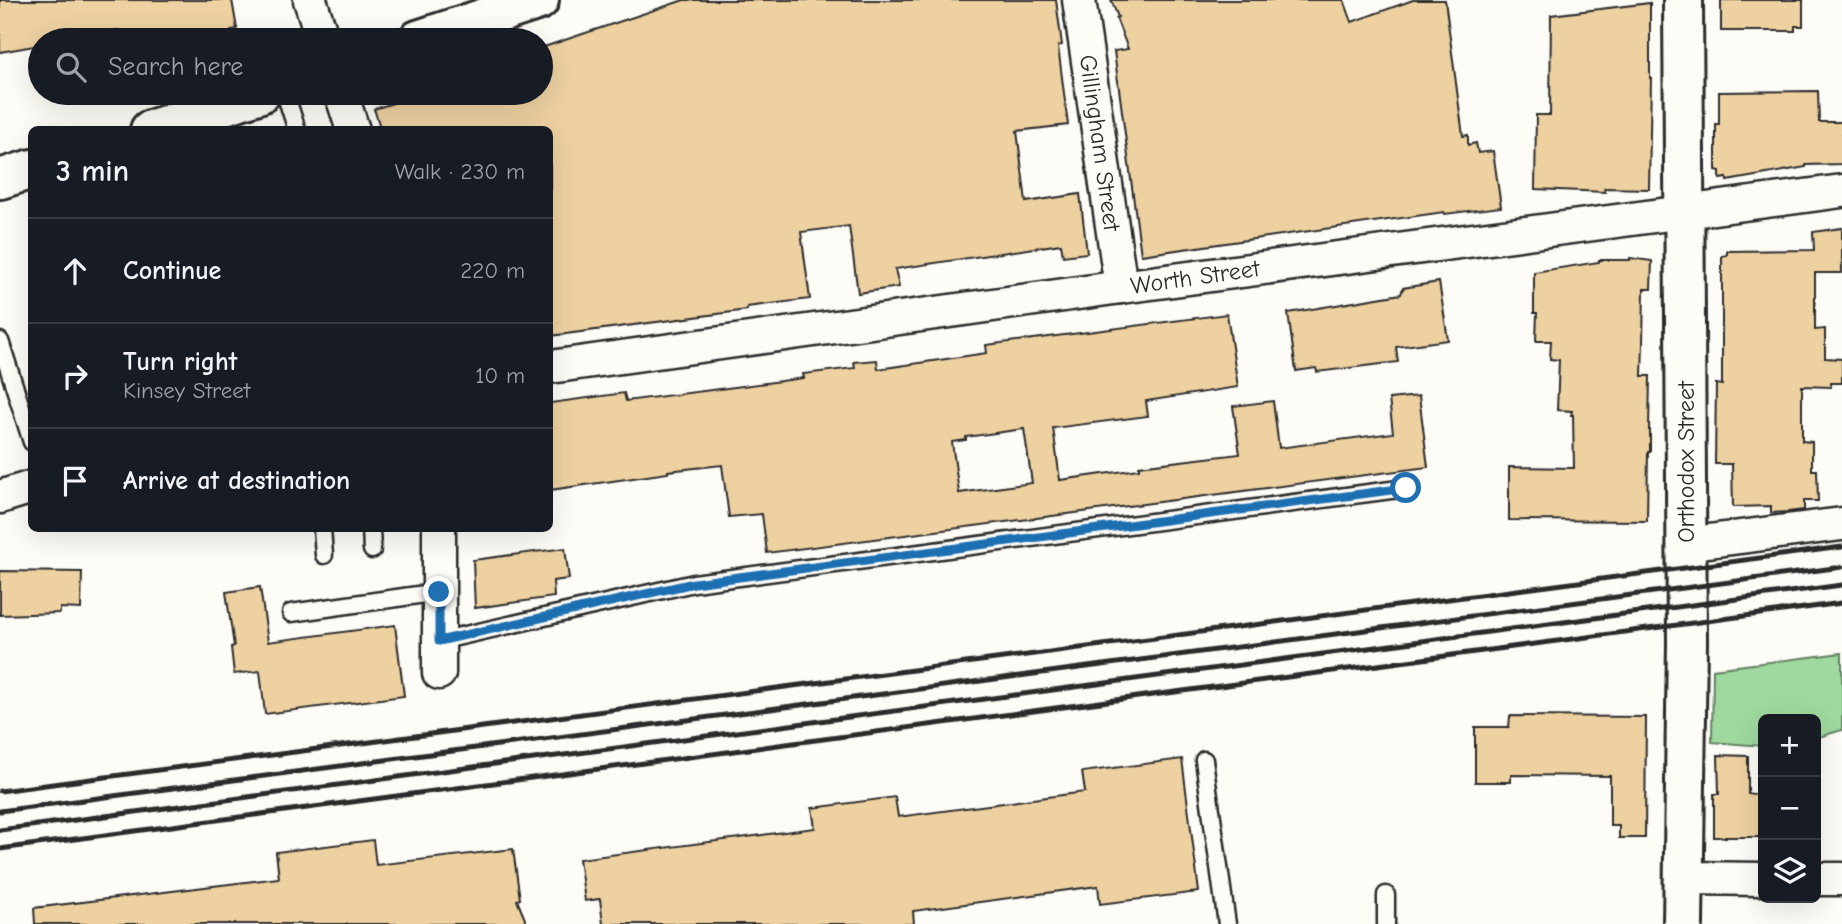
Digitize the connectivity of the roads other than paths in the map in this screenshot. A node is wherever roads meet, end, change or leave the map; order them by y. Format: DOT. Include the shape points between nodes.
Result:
graph roads {
  1 [pos="310,0"];
  2 [pos="539,0"];
  3 [pos="1079,0"];
  4 [pos="1683,0"];
  5 [pos="319,28"];
  6 [pos="454,28"];
  7 [pos="225,105"];
  8 [pos="289,105"];
  9 [pos="345,105"];
  10 [pos="161,126"];
  11 [pos="296,126"];
  12 [pos="352,126"];
  13 [pos="28,170"];
  14 [pos="0,179"];
  15 [pos="1842,191"];
  16 [pos="1685,212"];
  17 [pos="1121,287"];
  18 [pos="0,341"];
  19 [pos="553,367"];
  20 [pos="28,429"];
  21 [pos="28,488"];
  22 [pos="1406,488"];
  23 [pos="0,497"];
  24 [pos="1842,524"];
  25 [pos="322,532"];
  26 [pos="372,532"];
  27 [pos="439,532"];
  28 [pos="1685,544"];
  29 [pos="372,550"];
  30 [pos="324,555"];
  31 [pos="439,592"];
  32 [pos="291,613"];
  33 [pos="439,641"];
  34 [pos="439,673"];
  35 [pos="1204,760"];
  36 [pos="1684,878"];
  37 [pos="1758,878"];
  38 [pos="1821,879"];
  39 [pos="1842,879"];
  40 [pos="1386,895"];
  41 [pos="1227,924"];
  42 [pos="1386,924"];
  43 [pos="1683,924"];
  1 -- 5 [label="street"];
  2 -- 6 [label="street"];
  3 -- 17 [label="street, Gillingham Street"];
  4 -- 16 [label="street, Orthodox Street"];
  7 -- 10 [label="street"];
  8 -- 11 [label="lane"];
  9 -- 12 [label="street"];
  13 -- 14 [label="street"];
  15 -- 16 [label="street, Worth Street"];
  16 -- 17 [label="street, Worth Street"];
  16 -- 28 [label="street, Orthodox Street"];
  17 -- 19 [label="street, Worth Street"];
  18 -- 20 [label="lane"];
  21 -- 23 [label="street"];
  22 -- 33 [label="lane" via="694,583"];
  24 -- 28 [label="street"];
  25 -- 30 [label="lane"];
  26 -- 29 [label="lane"];
  27 -- 31 [label="street"];
  28 -- 36 [label="street, Orthodox Street"];
  31 -- 32 [label="lane"];
  31 -- 33 [label="street"];
  33 -- 34 [label="street"];
  35 -- 41 [label="lane"];
  36 -- 37 [label="street"];
  36 -- 43 [label="street, Orthodox Street"];
  38 -- 39 [label="street"];
  40 -- 42 [label="lane"];
}
